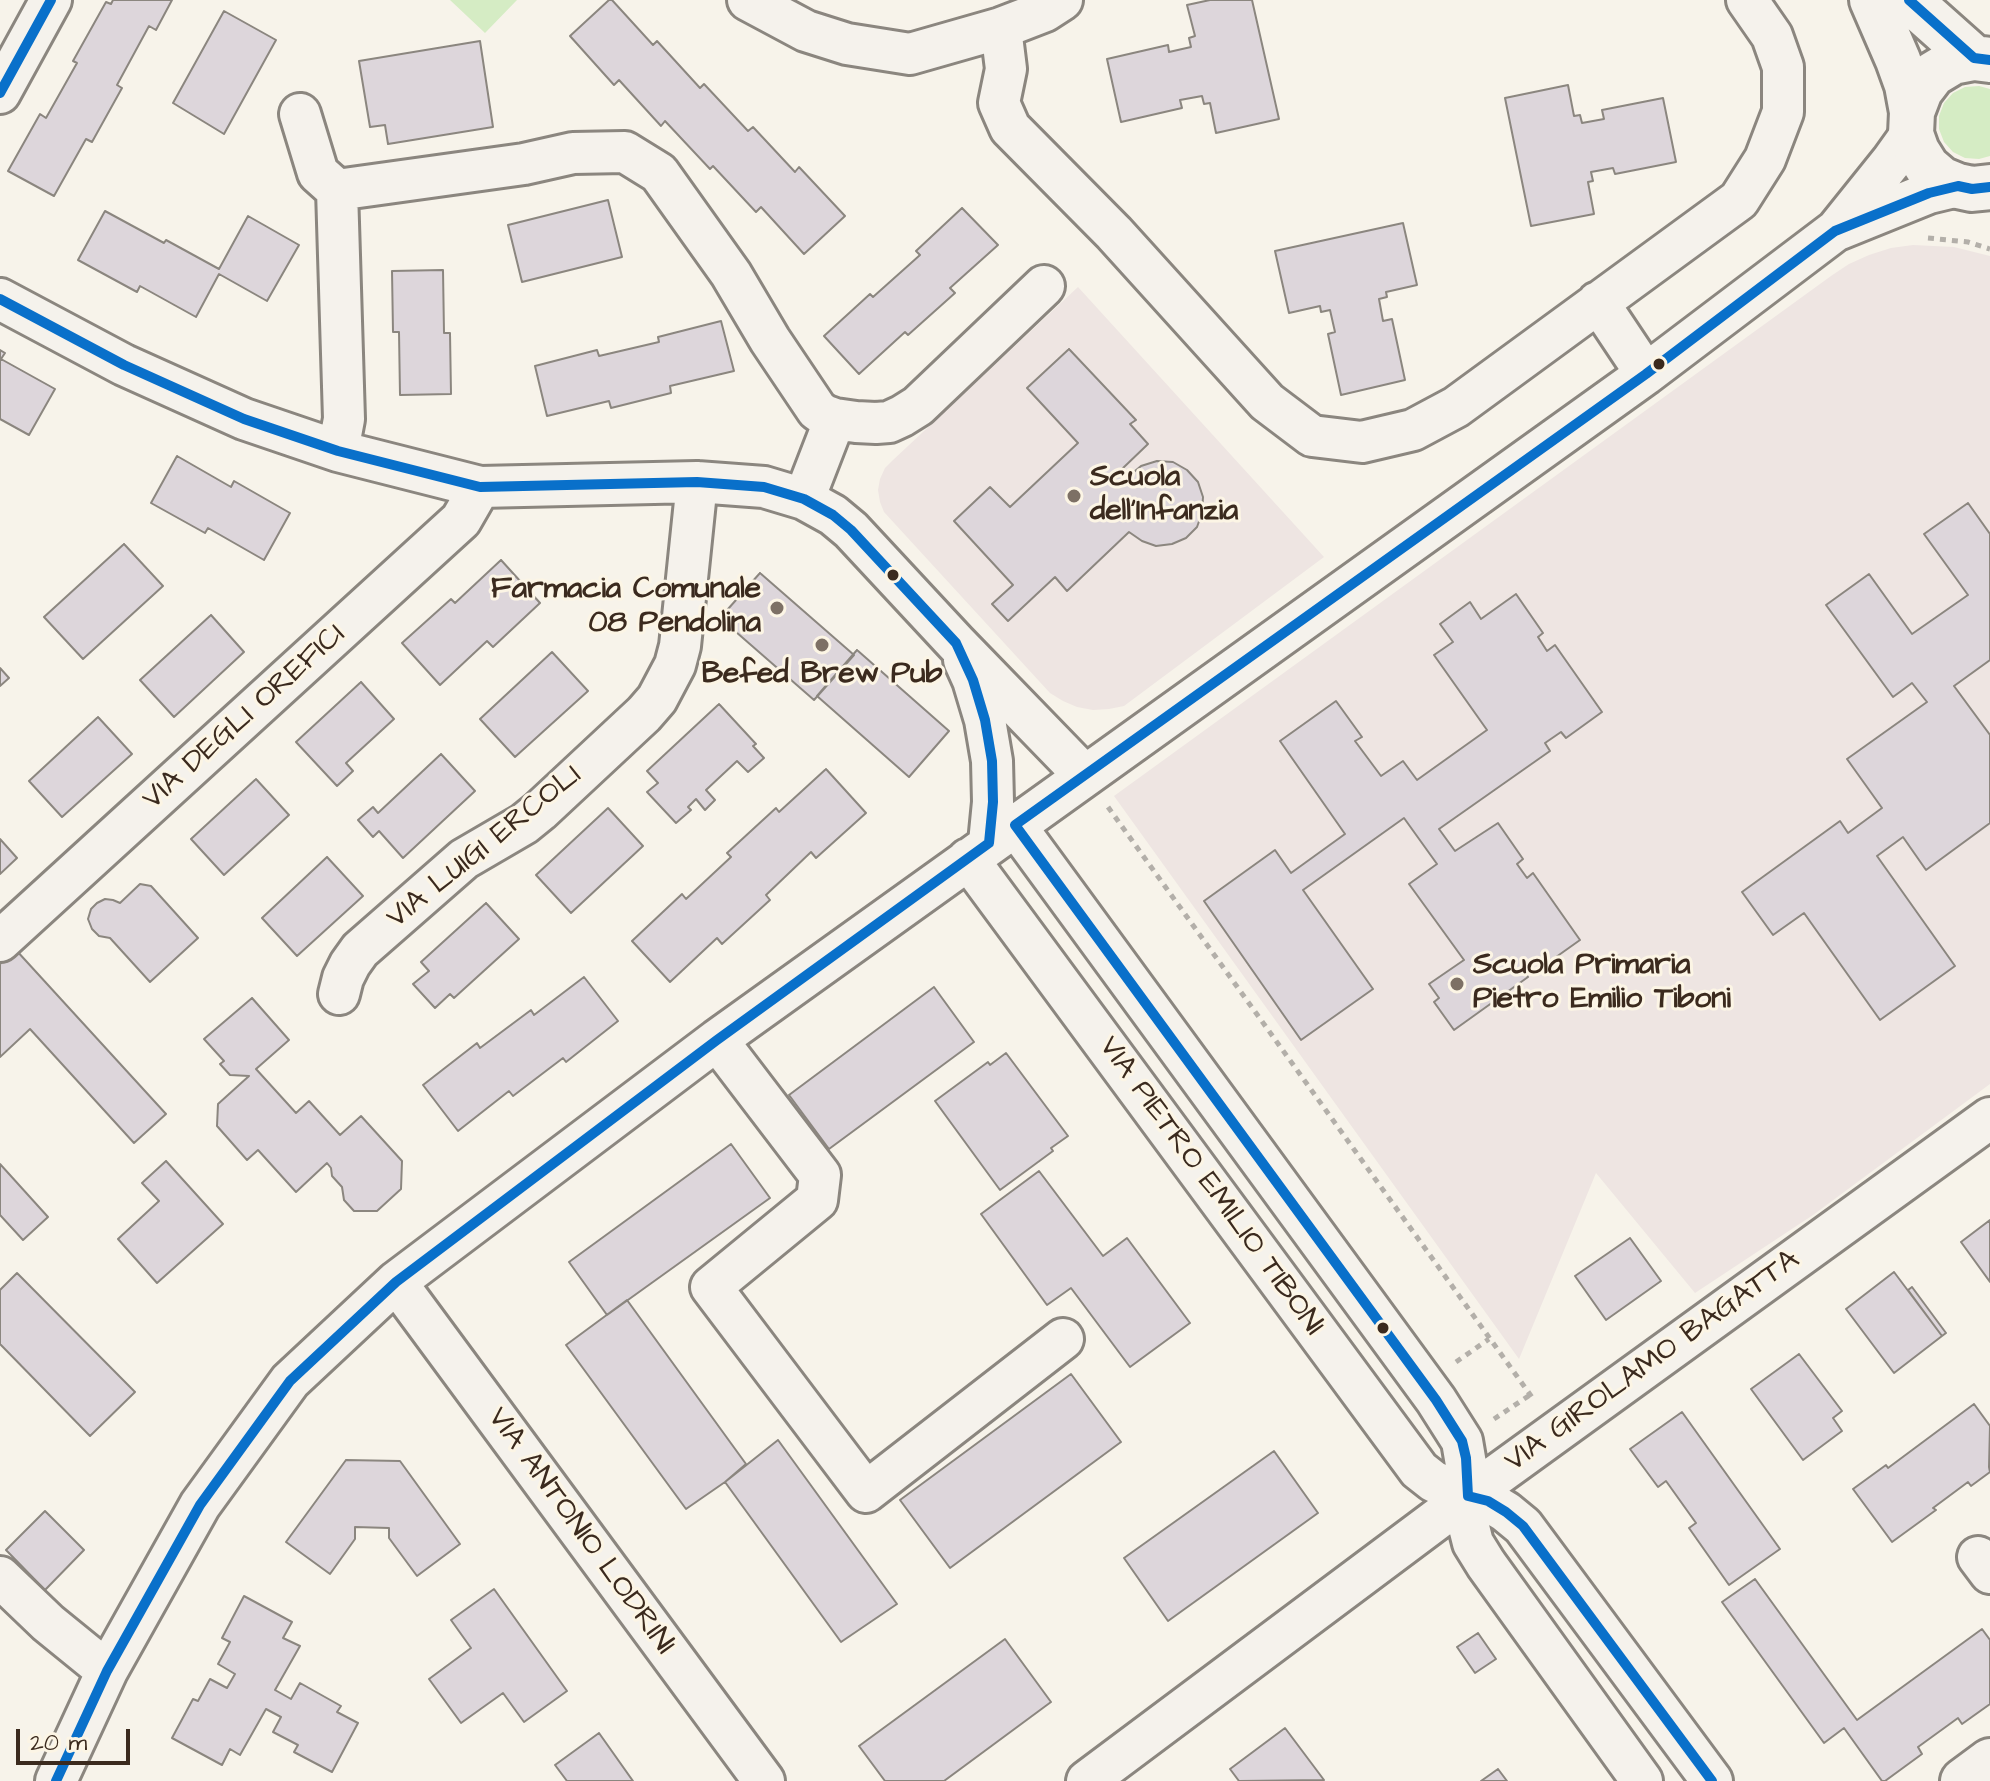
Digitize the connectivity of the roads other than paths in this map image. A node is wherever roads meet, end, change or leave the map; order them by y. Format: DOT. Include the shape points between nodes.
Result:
graph roads {
  1 [pos="51,0"];
  2 [pos="748,0"];
  3 [pos="1062,0"];
  4 [pos="1747,0"];
  5 [pos="1872,0"];
  6 [pos="1909,0"];
  7 [pos="1001,28"];
  8 [pos="1982,59"];
  9 [pos="0,93"];
  10 [pos="300,114"];
  11 [pos="1911,123"];
  12 [pos="337,190"];
  13 [pos="1978,190"];
  14 [pos="1835,231"];
  15 [pos="1044,286"];
  16 [pos="0,299"];
  17 [pos="1598,302"];
  18 [pos="1646,374"];
  19 [pos="835,419"];
  20 [pos="338,451"];
  21 [pos="697,482"];
  22 [pos="480,487"];
  23 [pos="804,499"];
  24 [pos="956,643"];
  25 [pos="1095,789"];
  26 [pos="991,842"];
  27 [pos="0,941"];
  28 [pos="339,994"];
  29 [pos="717,1040"];
  30 [pos="1990,1118"];
  31 [pos="396,1282"];
  32 [pos="1063,1339"];
  33 [pos="1468,1496"];
  34 [pos="0,1577"];
  35 [pos="107,1671"];
  36 [pos="1990,1761"];
  37 [pos="56,1781"];
  38 [pos="764,1781"];
  39 [pos="1087,1781"];
  40 [pos="1642,1781"];
  41 [pos="1712,1781"];
  42 [pos="1963,1781"];
  1 -- 9 [label="street"];
  2 -- 7 [label="street" via="806,31 910,54"];
  3 -- 7 [label="street"];
  4 -- 17 [label="street" via="1772,36 1783,67 1783,112 1765,159 1739,200"];
  5 -- 11 [label="street" via="1907,85"];
  6 -- 8 [label="street"];
  7 -- 17 [label="street" via="1006,69 999,103 1010,128 1114,233 1267,402 1312,436 1362,442 1413,430 1456,407"];
  8 -- 11 [label="street" via="1953,62 1933,74 1920,91"];
  10 -- 12 [label="street" via="318,173"];
  11 -- 13 [label="street" via="1927,167 1941,179"];
  11 -- 14 [label="street" via="1891,162"];
  12 -- 19 [label="street" via="573,153 625,152 659,173 731,274 810,402"];
  12 -- 20 [label="street" via="344,419"];
  13 -- 14 [label="street" via="1929,193"];
  14 -- 18 [label="street"];
  15 -- 19 [label="street" via="918,406 889,422"];
  16 -- 20 [label="street" via="124,365 244,419"];
  17 -- 18 [label="street"];
  18 -- 25 [label="street"];
  19 -- 23 [label="street"];
  20 -- 22 [label="street"];
  21 -- 22 [label="street"];
  21 -- 23 [label="street" via="764,487"];
  21 -- 28 [label="street, VIA LUIGI ERCOLI" via="680,646 657,699 540,811 464,859 360,950"];
  22 -- 27 [label="street, VIA DEGLI OREFICI" via="461,520"];
  23 -- 24 [label="street" via="851,530"];
  24 -- 25 [label="street"];
  24 -- 26 [label="street" via="973,680 990,747"];
  25 -- 26 [label="street"];
  26 -- 29 [label="street"];
  26 -- 33 [label="street, VIA PIETRO EMILIO TIBONI" via="1419,1470"];
  26 -- 33 [label="street, VIA PIETRO EMILIO TIBONI" via="1436,1400 1462,1441"];
  29 -- 31 [label="street"];
  29 -- 32 [label="street" via="820,1175 817,1200 711,1287 866,1492"];
  30 -- 33 [label="street, VIA GIROLAMO BAGATTA"];
  31 -- 35 [label="street" via="290,1381 200,1505"];
  31 -- 38 [label="street, VIA ANTONIO LODRINI"];
  33 -- 39 [label="street, VIA GIROLAMO BAGATTA"];
  33 -- 40 [label="street, VIA PIETRO EMILIO TIBONI" via="1473,1543"];
  33 -- 41 [label="street, VIA PIETRO EMILIO TIBONI" via="1488,1501 1523,1526"];
  34 -- 35 [label="street"];
  35 -- 37 [label="street"];
  36 -- 42 [label="street"];
}
